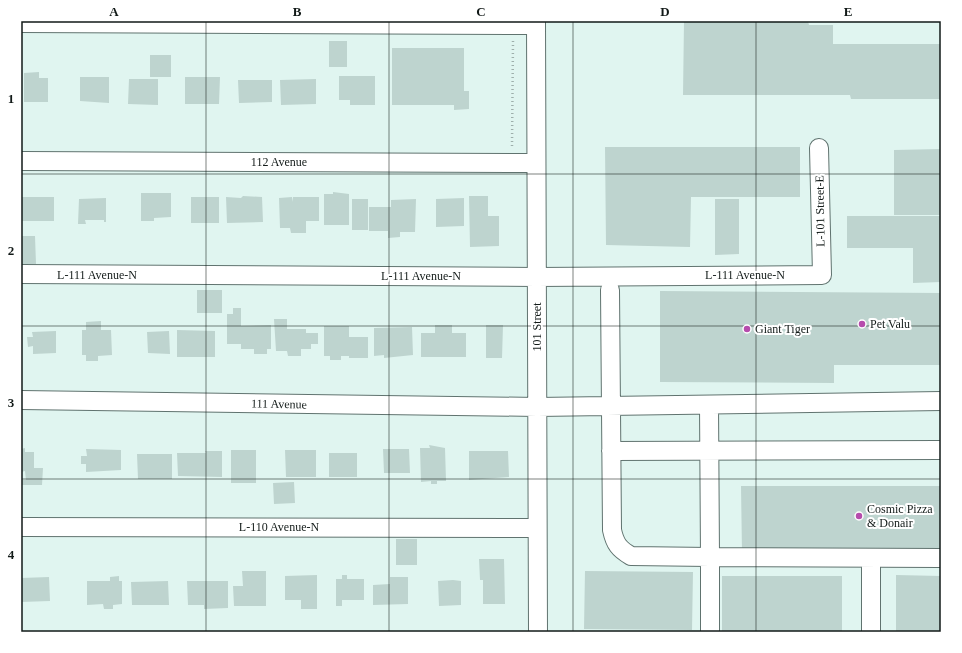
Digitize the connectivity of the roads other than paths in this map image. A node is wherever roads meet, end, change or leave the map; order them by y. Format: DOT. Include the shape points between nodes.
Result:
graph roads {
  1 [pos="21,23"];
  2 [pos="536,23"];
  3 [pos="819,148"];
  4 [pos="21,161"];
  5 [pos="536,163"];
  6 [pos="21,274"];
  7 [pos="822,275"];
  8 [pos="536,276"];
  9 [pos="610,290"];
  10 [pos="21,400"];
  11 [pos="941,401"];
  12 [pos="710,405"];
  13 [pos="611,406"];
  14 [pos="537,407"];
  15 [pos="710,450"];
  16 [pos="941,450"];
  17 [pos="611,451"];
  18 [pos="21,527"];
  19 [pos="537,528"];
  20 [pos="710,557"];
  21 [pos="871,558"];
  22 [pos="941,558"];
  23 [pos="538,632"];
  24 [pos="710,632"];
  25 [pos="871,632"];
  1 -- 2 [label="street"];
  2 -- 5 [label="street, 101 Street"];
  3 -- 7 [label="street, L-101 Street-E"];
  4 -- 5 [label="street, 112 Avenue"];
  5 -- 8 [label="street, 101 Street"];
  6 -- 8 [label="street, L-111 Avenue-N"];
  7 -- 8 [label="street, L-111 Avenue-N"];
  8 -- 14 [label="street, 101 Street"];
  9 -- 13 [label="street"];
  10 -- 14 [label="street, 111 Avenue"];
  11 -- 12 [label="street, 111 Avenue"];
  12 -- 13 [label="street, 111 Avenue"];
  12 -- 15 [label="street"];
  13 -- 14 [label="street, 111 Avenue"];
  13 -- 17 [label="street"];
  14 -- 19 [label="street, 101 Street"];
  15 -- 16 [label="street"];
  15 -- 17 [label="street"];
  15 -- 20 [label="street"];
  17 -- 20 [label="street" via="612,530 620,550 631,556"];
  18 -- 19 [label="street, L-110 Avenue-N"];
  19 -- 23 [label="street, 101 Street"];
  20 -- 21 [label="street"];
  20 -- 24 [label="street"];
  21 -- 22 [label="street"];
  21 -- 25 [label="street"];
}
